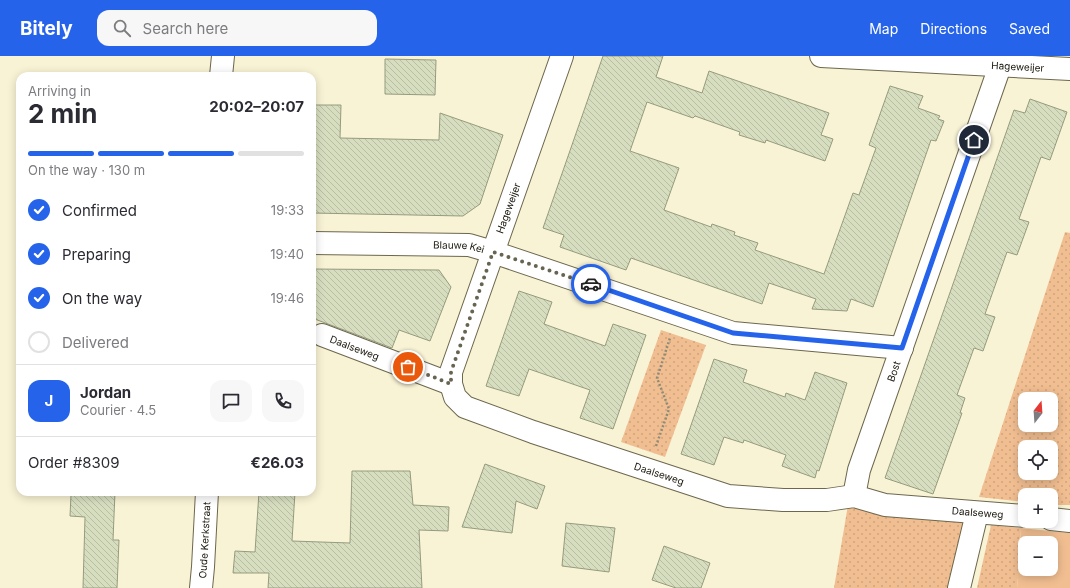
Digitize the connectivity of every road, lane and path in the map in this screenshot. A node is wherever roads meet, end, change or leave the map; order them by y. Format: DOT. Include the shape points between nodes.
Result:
graph roads {
  1 [pos="223,56"];
  2 [pos="562,56"];
  3 [pos="821,56"];
  4 [pos="1000,66"];
  5 [pos="1070,69"];
  6 [pos="221,72"];
  7 [pos="316,243"];
  8 [pos="493,252"];
  9 [pos="678,314"];
  10 [pos="322,335"];
  11 [pos="902,348"];
  12 [pos="451,384"];
  13 [pos="648,469"];
  14 [pos="206,496"];
  15 [pos="854,496"];
  16 [pos="977,512"];
  17 [pos="1018,515"];
  18 [pos="1058,520"];
  19 [pos="1070,521"];
  20 [pos="201,588"];
  21 [pos="959,588"];
  1 -- 6 [label="street"];
  2 -- 8 [label="street, Hageweijer"];
  3 -- 4 [label="street, Hageweijer"];
  4 -- 5 [label="street, Hageweijer"];
  4 -- 11 [label="street, Bost"];
  7 -- 8 [label="street, Blauwe Kei" via="468,245"];
  8 -- 9 [label="street, Blauwe Kei"];
  8 -- 12 [label="street, Hageweijer" via="451,372"];
  9 -- 11 [label="street, Blauwe Kei" via="733,333"];
  9 -- 13 [label="path" via="657,378 669,409"];
  10 -- 12 [label="street, Daalseweg"];
  11 -- 15 [label="street, Bost" via="859,470"];
  12 -- 13 [label="street, Daalseweg" via="454,397 464,407"];
  13 -- 15 [label="street, Daalseweg" via="728,496 783,500 827,500"];
  14 -- 20 [label="street, Oude Kerkstraat"];
  15 -- 16 [label="street, Daalseweg" via="885,505"];
  16 -- 17 [label="street, Daalseweg"];
  16 -- 21 [label="street"];
  18 -- 19 [label="street"];
}
